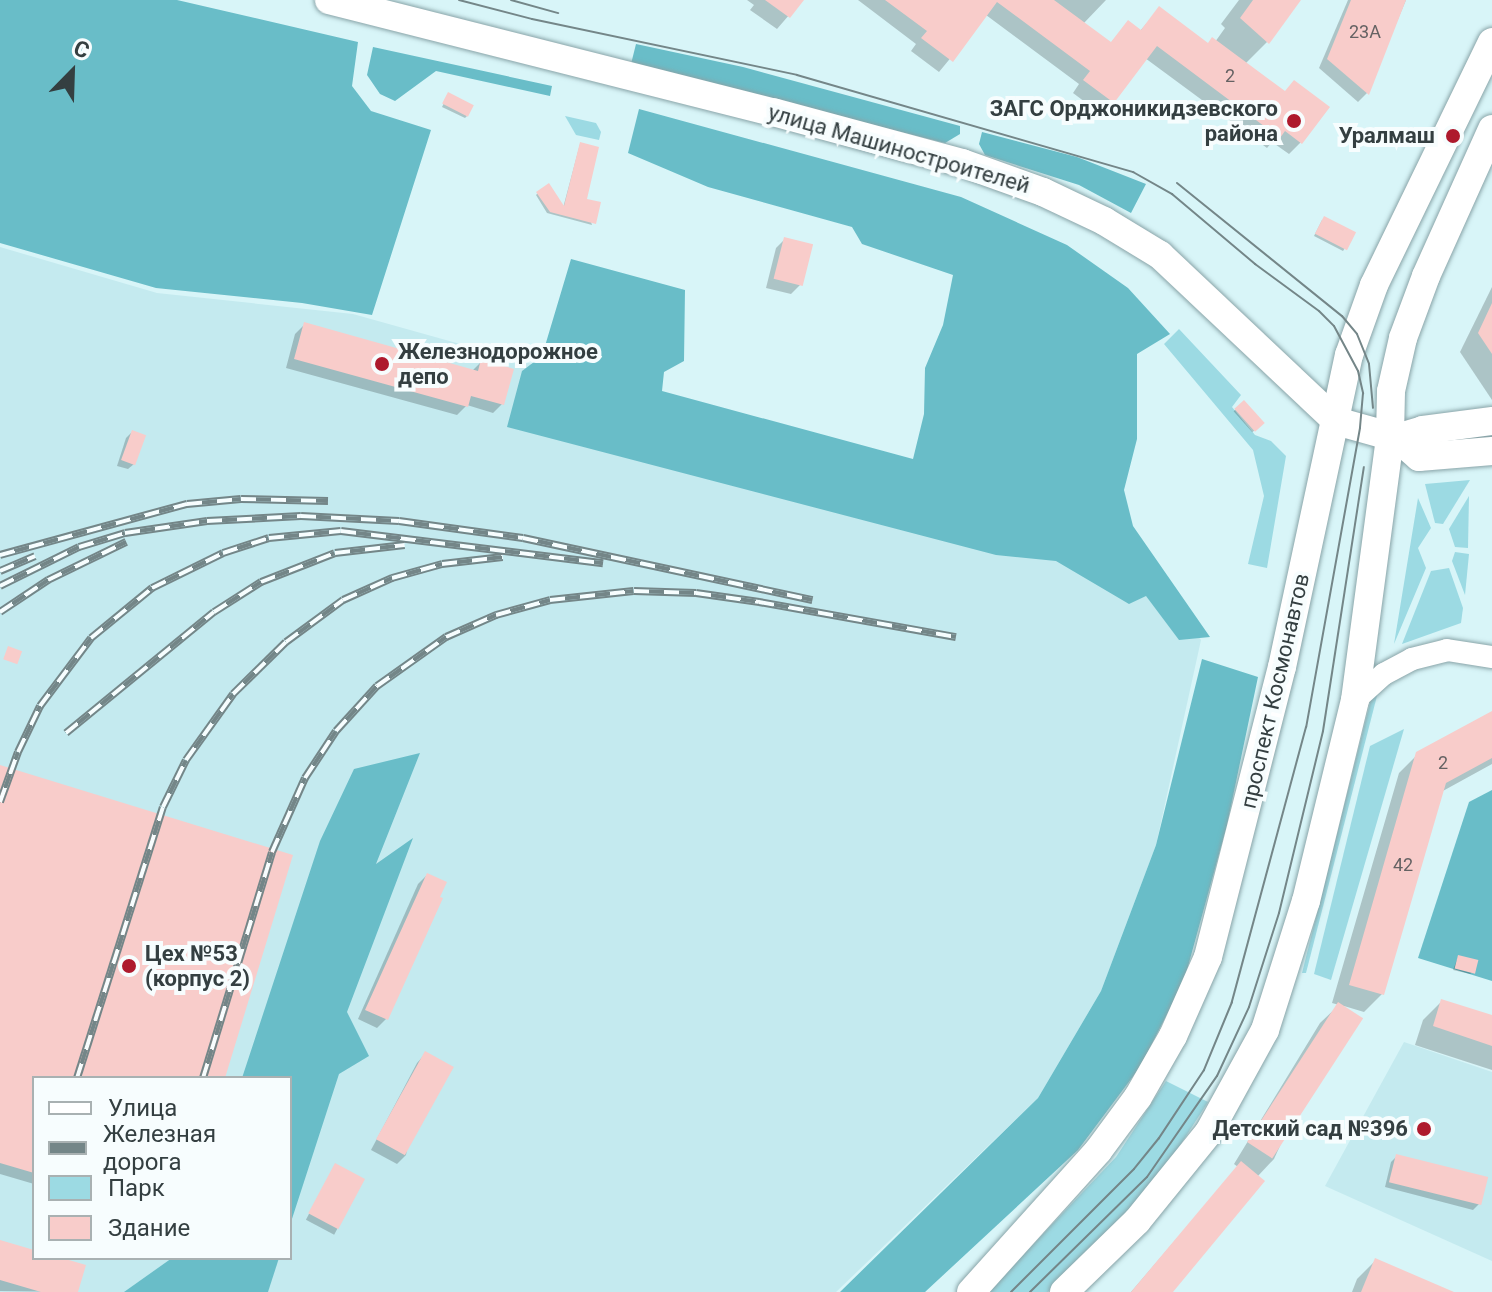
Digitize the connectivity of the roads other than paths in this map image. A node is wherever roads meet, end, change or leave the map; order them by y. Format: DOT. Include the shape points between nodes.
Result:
graph roads {
  1 [pos="329,0"];
  2 [pos="367,5"];
  3 [pos="1492,42"];
  4 [pos="1492,129"];
  5 [pos="1336,421"];
  6 [pos="1492,421"];
  7 [pos="1394,437"];
  8 [pos="1492,451"];
  9 [pos="1492,657"];
  10 [pos="1355,700"];
  11 [pos="971,1292"];
  12 [pos="1064,1292"];
  1 -- 2 [label="main road, улица Машиностроителей"];
  2 -- 5 [label="main road, улица Машиностроителей" via="962,163 1043,192 1160,255"];
  3 -- 5 [label="main road, проспект Космонавтов" via="1374,285 1349,355"];
  4 -- 7 [label="main road" via="1403,338 1391,391"];
  5 -- 7 [label="main road, улица Машиностроителей"];
  5 -- 11 [label="main road, проспект Космонавтов" via="1282,667 1208,957 1173,1036 1138,1097 1098,1151"];
  6 -- 7 [label="main road"];
  7 -- 8 [label="main road, улица Машиностроителей" via="1419,457"];
  7 -- 10 [label="main road"];
  9 -- 10 [label="street" via="1447,650 1412,659 1384,674"];
  10 -- 12 [label="main road" via="1306,901 1265,1030 1209,1132 1137,1221"];
}
